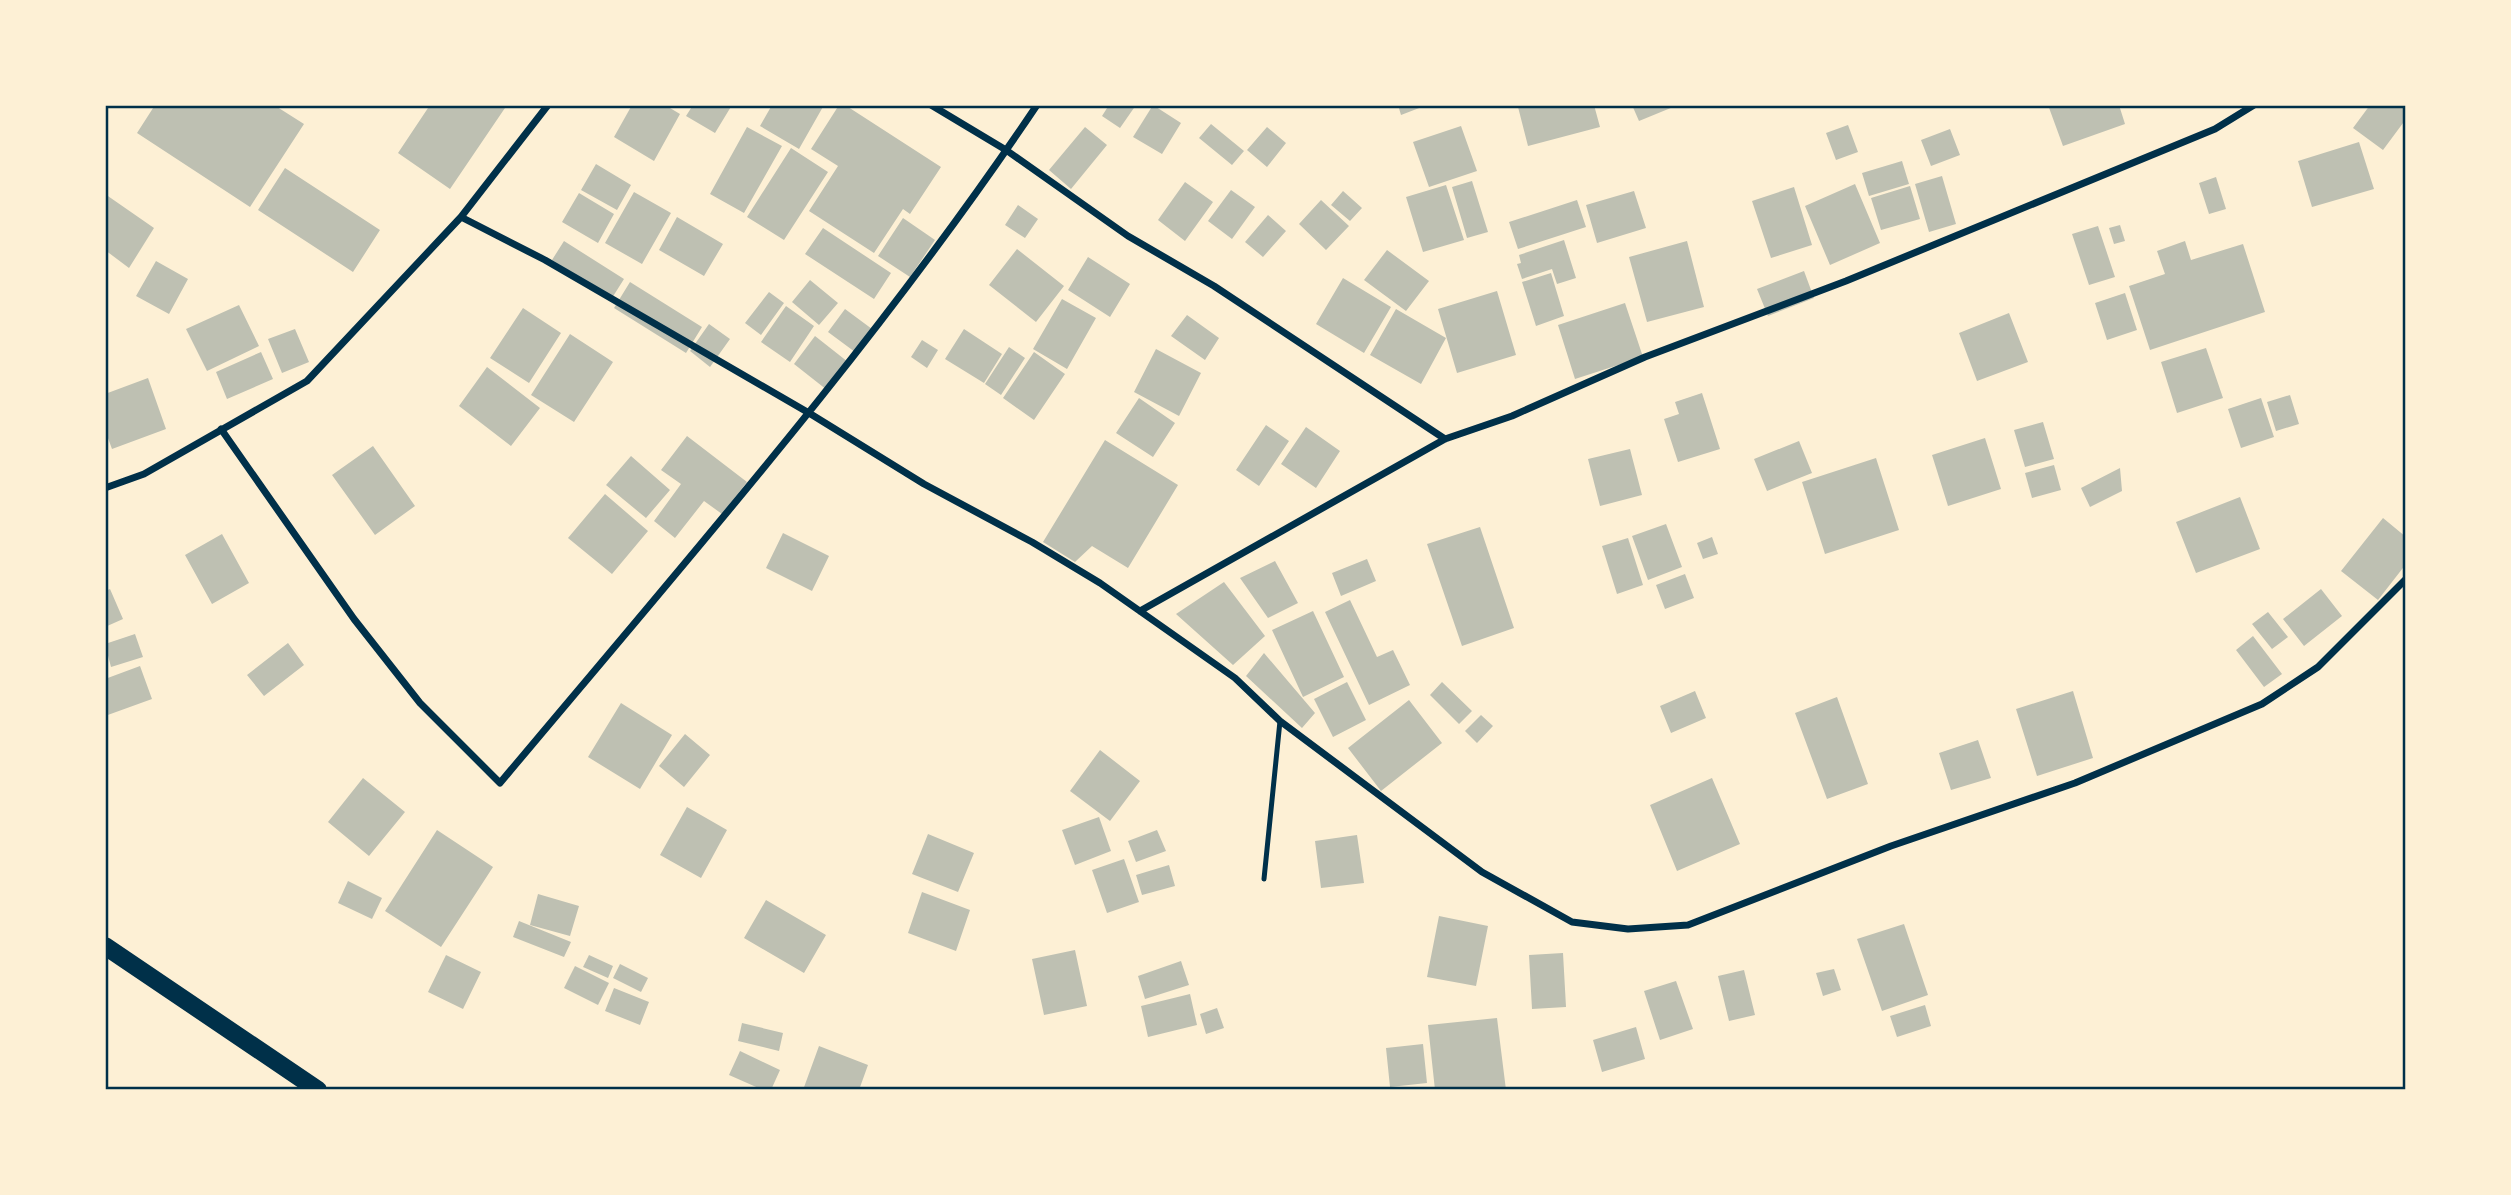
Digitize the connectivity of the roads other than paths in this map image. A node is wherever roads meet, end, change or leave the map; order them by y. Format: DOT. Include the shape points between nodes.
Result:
graph roads {
  1 [pos="548,105"];
  2 [pos="931,105"];
  3 [pos="1037,105"];
  4 [pos="2254,105"];
  5 [pos="1006,150"];
  6 [pos="461,217"];
  7 [pos="809,413"];
  8 [pos="221,429"];
  9 [pos="1445,439"];
  10 [pos="105,488"];
  11 [pos="2406,579"];
  12 [pos="1140,611"];
  13 [pos="1280,720"];
  14 [pos="1264,879"];
  15 [pos="105,946"];
  16 [pos="318,1090"];
  1 -- 6 [label="street"];
  2 -- 5 [label="street"];
  3 -- 5 [label="street"];
  4 -- 9 [label="street" via="2215,129 1846,281 1645,357 1512,416"];
  5 -- 7 [label="street"];
  5 -- 9 [label="street" via="1128,236 1214,286"];
  6 -- 7 [label="street" via="545,260"];
  6 -- 8 [label="street" via="307,381"];
  7 -- 8 [label="street" via="500,783 420,703"];
  7 -- 12 [label="street" via="924,484 1032,542"];
  8 -- 10 [label="street" via="144,474"];
  9 -- 12 [label="street"];
  11 -- 13 [label="street" via="2318,667 2262,704 2075,783 1891,846 1688,925 1628,929 1572,922 1482,872"];
  12 -- 13 [label="street" via="1235,678"];
  13 -- 14 [label="lane"];
  15 -- 16 [label="main road"];
}
